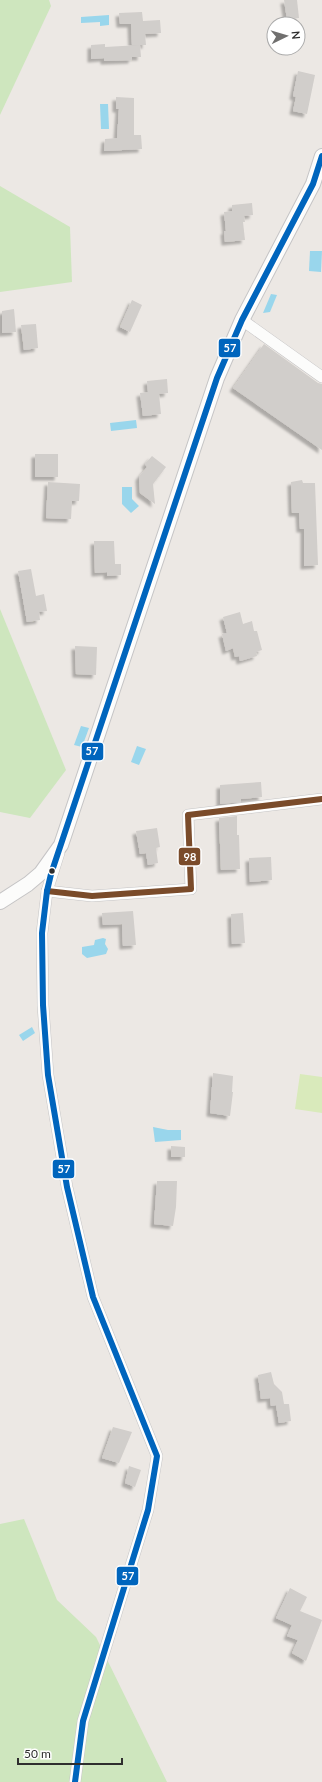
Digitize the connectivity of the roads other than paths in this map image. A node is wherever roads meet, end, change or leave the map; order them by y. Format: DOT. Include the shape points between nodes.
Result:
graph roads {
  1 [pos="322,156"];
  2 [pos="242,320"];
  3 [pos="322,377"];
  4 [pos="322,799"];
  5 [pos="61,845"];
  6 [pos="47,892"];
  7 [pos="0,902"];
  8 [pos="75,1782"];
  1 -- 2 [label="street" via="313,184"];
  2 -- 3 [label="street"];
  2 -- 5 [label="street" via="204,415"];
  4 -- 6 [label="street" via="188,815 191,889 92,896"];
  5 -- 6 [label="street"];
  5 -- 7 [label="street" via="41,873"];
  6 -- 8 [label="street" via="42,933 43,1005 48,1075 67,1187 93,1297 157,1456 148,1510 83,1721"];
}
